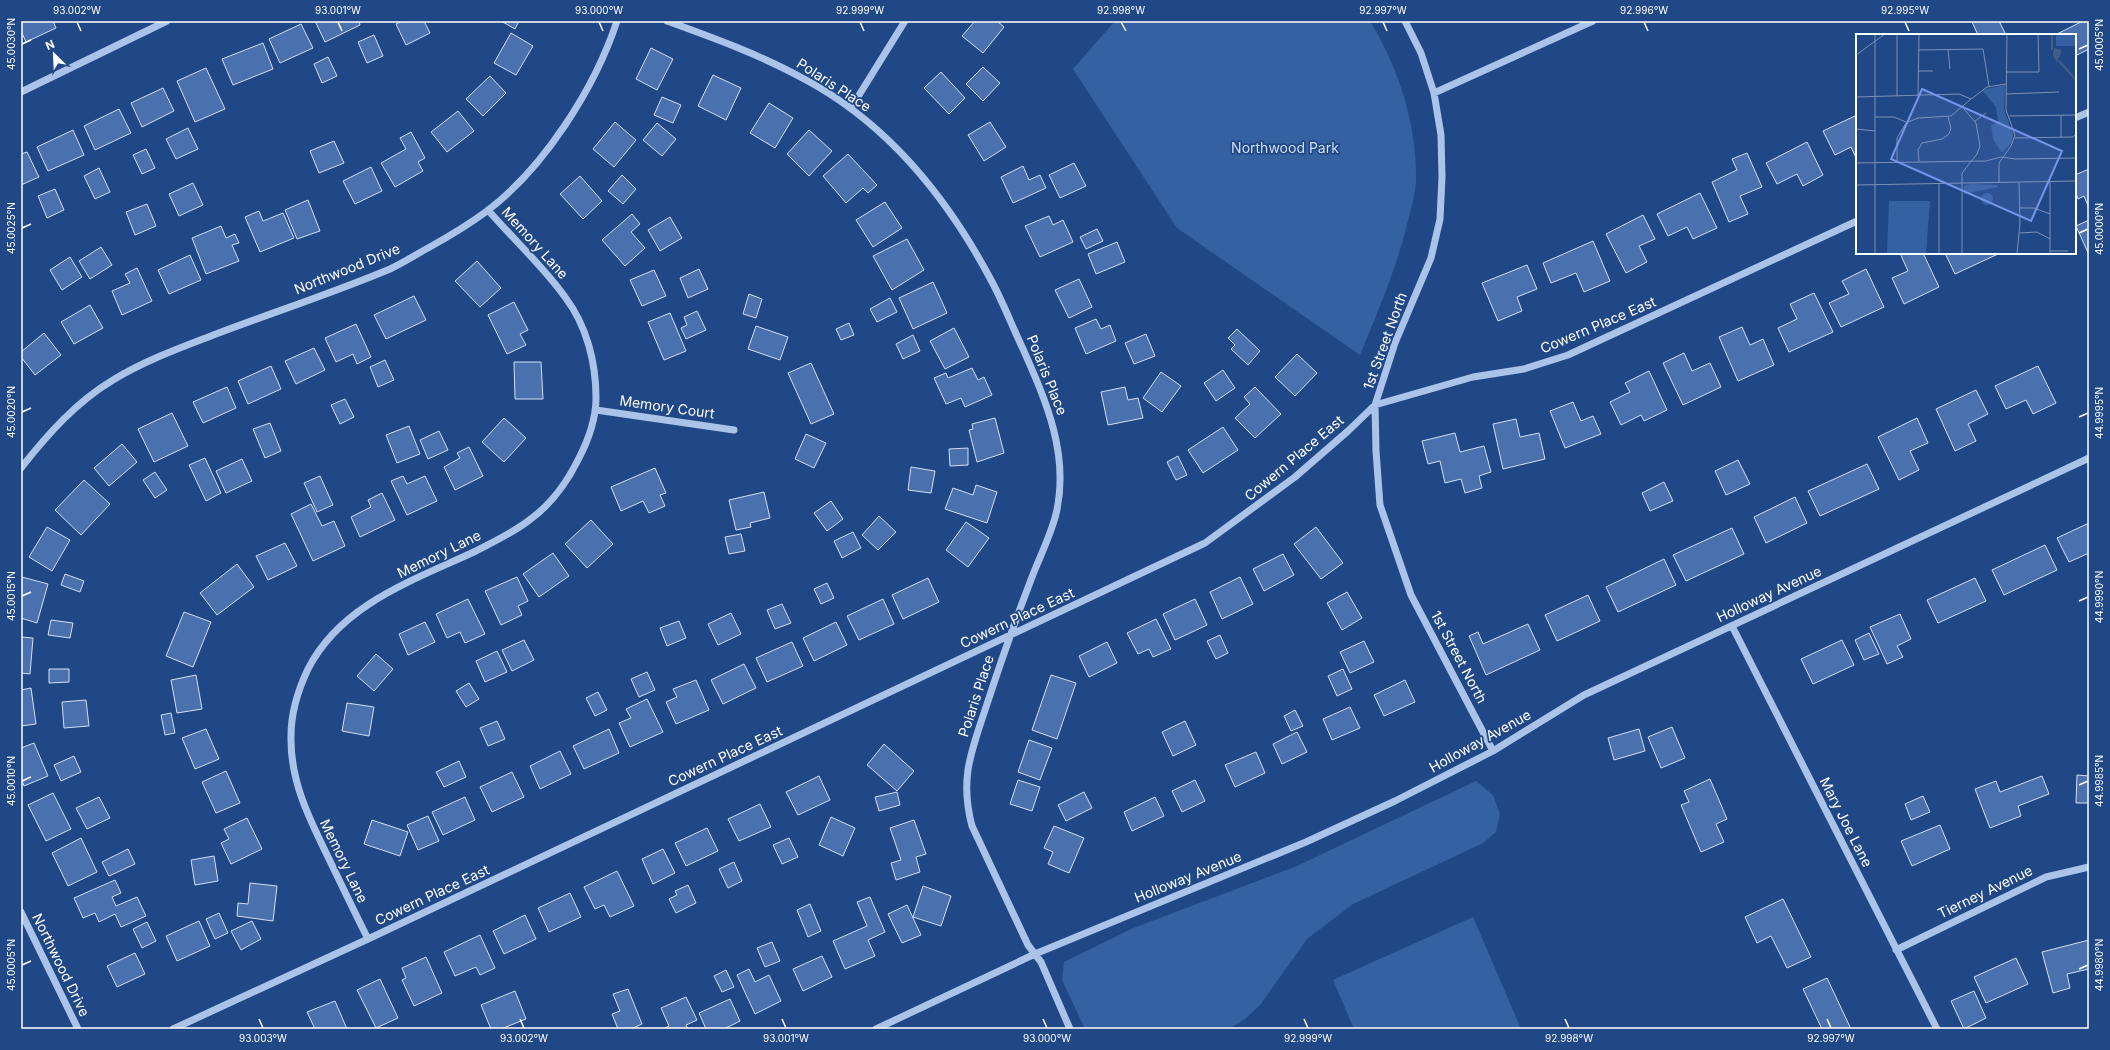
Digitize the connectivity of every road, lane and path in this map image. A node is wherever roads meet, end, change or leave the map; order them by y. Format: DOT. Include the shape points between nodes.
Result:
graph roads {
  1 [pos="167,21"];
  2 [pos="617,21"];
  3 [pos="667,21"];
  4 [pos="905,21"];
  5 [pos="1405,21"];
  6 [pos="1593,21"];
  7 [pos="21,92"];
  8 [pos="1434,93"];
  9 [pos="851,108"];
  10 [pos="2089,112"];
  11 [pos="2076,118"];
  12 [pos="488,210"];
  13 [pos="1856,221"];
  14 [pos="1375,405"];
  15 [pos="596,410"];
  16 [pos="734,430"];
  17 [pos="2089,458"];
  18 [pos="21,468"];
  19 [pos="1732,626"];
  20 [pos="1009,636"];
  21 [pos="1493,751"];
  22 [pos="2089,867"];
  23 [pos="21,912"];
  24 [pos="368,939"];
  25 [pos="1896,950"];
  26 [pos="1035,954"];
  27 [pos="78,1029"];
  28 [pos="173,1029"];
  29 [pos="876,1029"];
  30 [pos="1070,1029"];
  31 [pos="1936,1029"];
  1 -- 7 [label="street"];
  2 -- 12 [label="street, Northwood Drive" via="579,104 520,180"];
  3 -- 9 [label="street, Polaris Place" via="762,57 808,80"];
  4 -- 9 [label="street"];
  5 -- 8 [label="street, 1st Street North" via="1421,53"];
  6 -- 8 [label="street"];
  8 -- 14 [label="street, 1st Street North" via="1441,135 1440,219 1431,258 1395,343"];
  9 -- 20 [label="street, Polaris Place" via="904,156 933,189 964,231 992,282 1043,394 1054,426 1059,456 1056,514"];
  10 -- 11 [label="street"];
  12 -- 15 [label="street, Memory Lane" via="566,298 580,323 591,351 596,380"];
  12 -- 18 [label="street, Northwood Drive" via="392,268 150,359 112,381 76,407 45,438"];
  13 -- 14 [label="street, Cowern Place East" via="1568,355 1524,369 1473,377"];
  14 -- 20 [label="street, Cowern Place East" via="1295,477 1206,543"];
  14 -- 21 [label="street, 1st Street North" via="1380,505 1392,542 1412,595"];
  15 -- 16 [label="street, Memory Court"];
  15 -- 24 [label="street, Memory Lane" via="585,448 554,498 508,535 386,594 353,614 327,640 314,658 301,684 290,734 292,764 298,792"];
  17 -- 19 [label="street, Holloway Avenue"];
  19 -- 21 [label="street, Holloway Avenue" via="1584,696"];
  19 -- 25 [label="street, Mary Joe Lane"];
  20 -- 24 [label="street, Cowern Place East"];
  20 -- 26 [label="street, Polaris Place" via="970,757 965,782 966,805 972,826 1028,945"];
  21 -- 26 [label="street, Holloway Avenue" via="1395,801 1306,842"];
  22 -- 25 [label="street, Tierney Avenue" via="2046,877"];
  23 -- 27 [label="street, Northwood Drive"];
  24 -- 28 [label="street, Cowern Place East"];
  25 -- 31 [label="street, Mary Joe Lane"];
  26 -- 29 [label="street, Holloway Avenue"];
  26 -- 30 [label="street, Polaris Place"];
}
